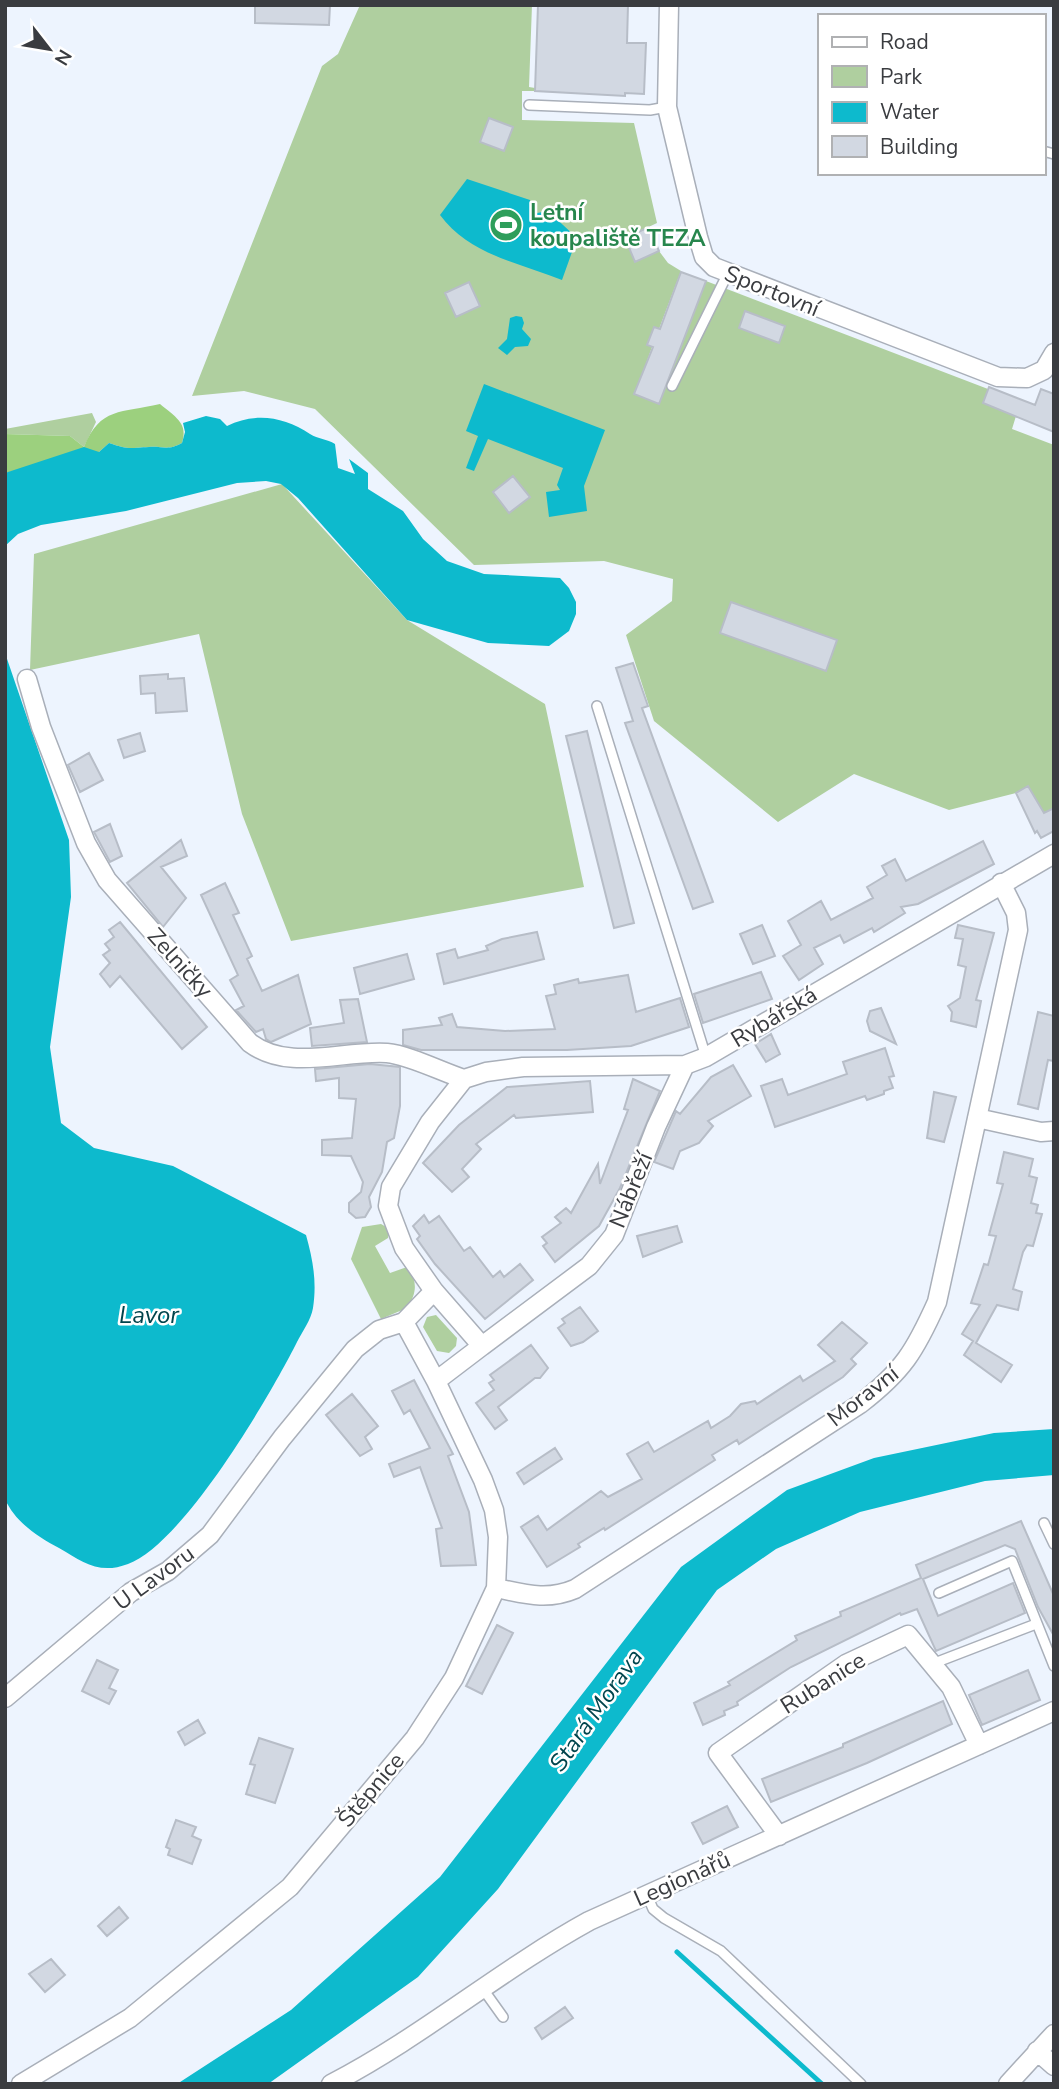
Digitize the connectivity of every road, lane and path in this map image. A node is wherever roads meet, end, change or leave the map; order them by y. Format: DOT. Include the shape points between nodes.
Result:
graph roads {
  1 [pos="669,5"];
  2 [pos="528,105"];
  3 [pos="667,107"];
  4 [pos="727,275"];
  5 [pos="1054,353"];
  6 [pos="1049,372"];
  7 [pos="672,386"];
  8 [pos="27,679"];
  9 [pos="597,706"];
  10 [pos="1054,854"];
  11 [pos="1001,883"];
  12 [pos="706,1057"];
  13 [pos="685,1065"];
  14 [pos="464,1079"];
  15 [pos="977,1118"];
  16 [pos="1054,1131"];
  17 [pos="434,1291"];
  18 [pos="404,1322"];
  19 [pos="482,1346"];
  20 [pos="436,1381"];
  21 [pos="1044,1523"];
  22 [pos="1054,1544"];
  23 [pos="496,1588"];
  24 [pos="939,1593"];
  25 [pos="1035,1624"];
  26 [pos="932,1664"];
  27 [pos="1054,1666"];
  28 [pos="5,1699"];
  29 [pos="1054,1711"];
  30 [pos="979,1745"];
  31 [pos="779,1836"];
  32 [pos="647,1895"];
  33 [pos="483,1989"];
  34 [pos="503,2017"];
  35 [pos="1054,2034"];
  36 [pos="1037,2051"];
  37 [pos="1054,2066"];
  38 [pos="21,2084"];
  39 [pos="331,2084"];
  40 [pos="861,2084"];
  41 [pos="1008,2084"];
  1 -- 3 [label="street, Sportovní"];
  2 -- 3 [label="lane"];
  3 -- 4 [label="street, Sportovní" via="704,257"];
  4 -- 6 [label="street, Sportovní" via="998,377 1027,378"];
  4 -- 7 [label="lane"];
  5 -- 6 [label="street"];
  8 -- 14 [label="street, Zelničky" via="86,843 107,880 250,1043 271,1055 291,1058 389,1053"];
  9 -- 12 [label="lane"];
  10 -- 11 [label="street, Rybářská"];
  11 -- 12 [label="street, Rybářská"];
  11 -- 15 [label="street, Moravní" via="1016,913 1018,930"];
  12 -- 13 [label="street, Rybářská"];
  13 -- 14 [label="street, Rybářská" via="523,1067"];
  13 -- 19 [label="street, Nábřeží" via="614,1236 589,1266"];
  14 -- 17 [label="street" via="430,1122 389,1197 394,1229"];
  15 -- 16 [label="street"];
  15 -- 23 [label="street, Moravní" via="937,1302 918,1346 894,1378 575,1589 544,1597"];
  17 -- 18 [label="street"];
  17 -- 19 [label="street"];
  18 -- 20 [label="street"];
  18 -- 28 [label="street, U Lavoru" via="379,1330 355,1349 210,1535 168,1571 131,1592"];
  19 -- 20 [label="street, Nábřeží"];
  20 -- 23 [label="street, Štěpnice" via="494,1510 499,1563"];
  21 -- 22 [label="lane"];
  23 -- 38 [label="street, Štěpnice" via="454,1678 415,1738 290,1887 130,2018"];
  24 -- 25 [label="lane" via="1013,1561"];
  25 -- 26 [label="lane"];
  25 -- 27 [label="lane"];
  26 -- 30 [label="street, Rubanice" via="951,1686"];
  26 -- 31 [label="street, Rubanice" via="908,1636 846,1664 718,1753"];
  29 -- 30 [label="street, Legionářů"];
  30 -- 31 [label="street, Legionářů"];
  31 -- 32 [label="street, Legionářů"];
  32 -- 33 [label="street, Legionářů" via="550,1942"];
  32 -- 40 [label="lane" via="664,1918 721,1951"];
  33 -- 34 [label="lane"];
  33 -- 39 [label="street, Legionářů"];
  35 -- 36 [label="street"];
  36 -- 37 [label="street"];
  36 -- 41 [label="street"];
}
